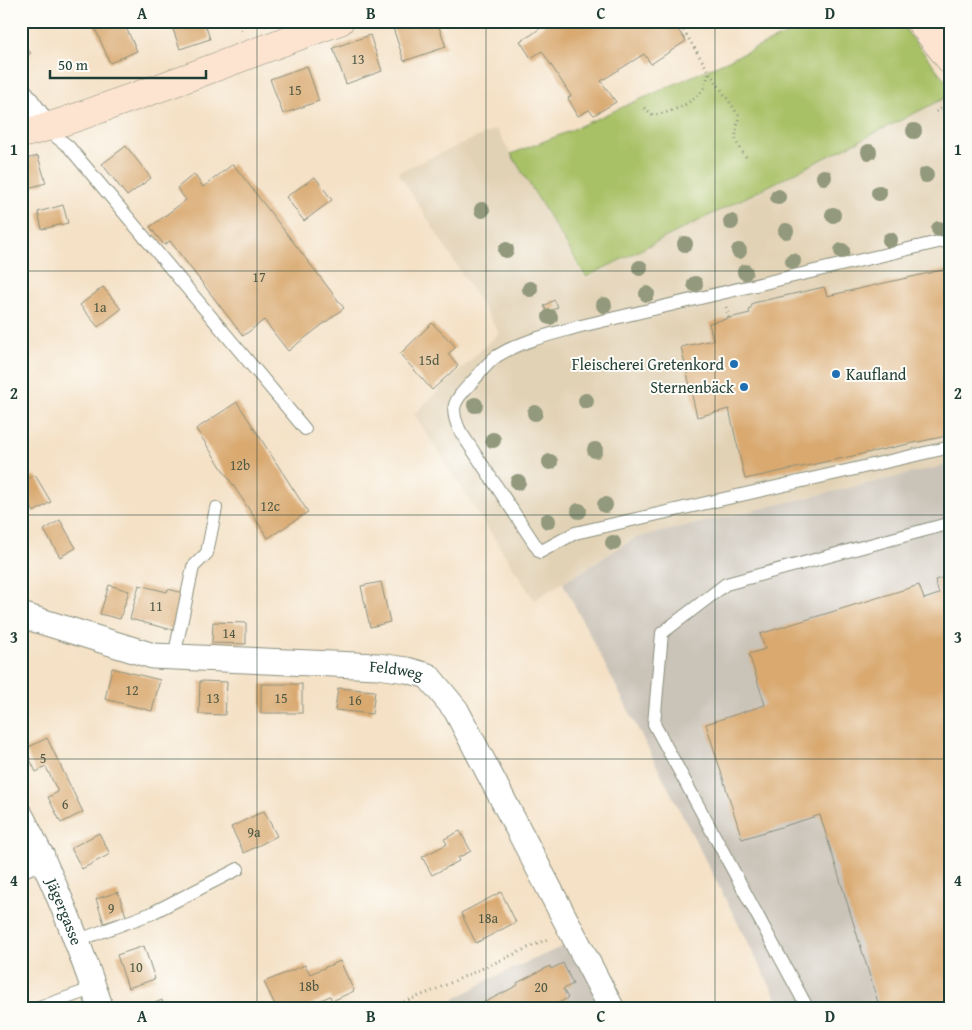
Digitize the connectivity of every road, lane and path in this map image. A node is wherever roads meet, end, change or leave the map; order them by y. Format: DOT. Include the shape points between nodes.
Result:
graph roads {
  1 [pos="340,21"];
  2 [pos="678,21"];
  3 [pos="920,21"];
  4 [pos="951,61"];
  5 [pos="709,72"];
  6 [pos="21,95"];
  7 [pos="951,101"];
  8 [pos="644,108"];
  9 [pos="936,112"];
  10 [pos="33,131"];
  11 [pos="747,158"];
  12 [pos="951,239"];
  13 [pos="305,430"];
  14 [pos="951,447"];
  15 [pos="216,508"];
  16 [pos="951,524"];
  17 [pos="21,615"];
  18 [pos="174,657"];
  19 [pos="21,816"];
  20 [pos="32,860"];
  21 [pos="238,869"];
  22 [pos="571,929"];
  23 [pos="76,941"];
  24 [pos="98,999"];
  25 [pos="36,1009"];
  26 [pos="385,1009"];
  27 [pos="612,1009"];
  28 [pos="808,1009"];
  1 -- 10 [label="street" via="169,85"];
  2 -- 5 [label="path"];
  3 -- 4 [label="street"];
  5 -- 8 [label="path" via="703,90 668,114 653,116"];
  5 -- 11 [label="path" via="738,116 736,144"];
  6 -- 10 [label="street"];
  7 -- 9 [label="path"];
  10 -- 13 [label="lane" via="69,147"];
  12 -- 14 [label="lane" via="530,340 496,357 457,398 454,409 460,431 540,552 575,533"];
  15 -- 18 [label="lane" via="208,553 193,567"];
  16 -- 28 [label="lane" via="726,584 662,633 654,724"];
  17 -- 18 [label="street, Feldweg" via="153,656"];
  18 -- 22 [label="street, Feldweg" via="378,666 428,676 456,710"];
  19 -- 20 [label="street, Jägergasse"];
  20 -- 23 [label="street, Jägergasse" via="56,885"];
  21 -- 23 [label="lane" via="150,914"];
  22 -- 26 [label="path"];
  22 -- 27 [label="street, Feldweg"];
  23 -- 24 [label="street, Jägergasse"];
  24 -- 25 [label="lane"];
}
